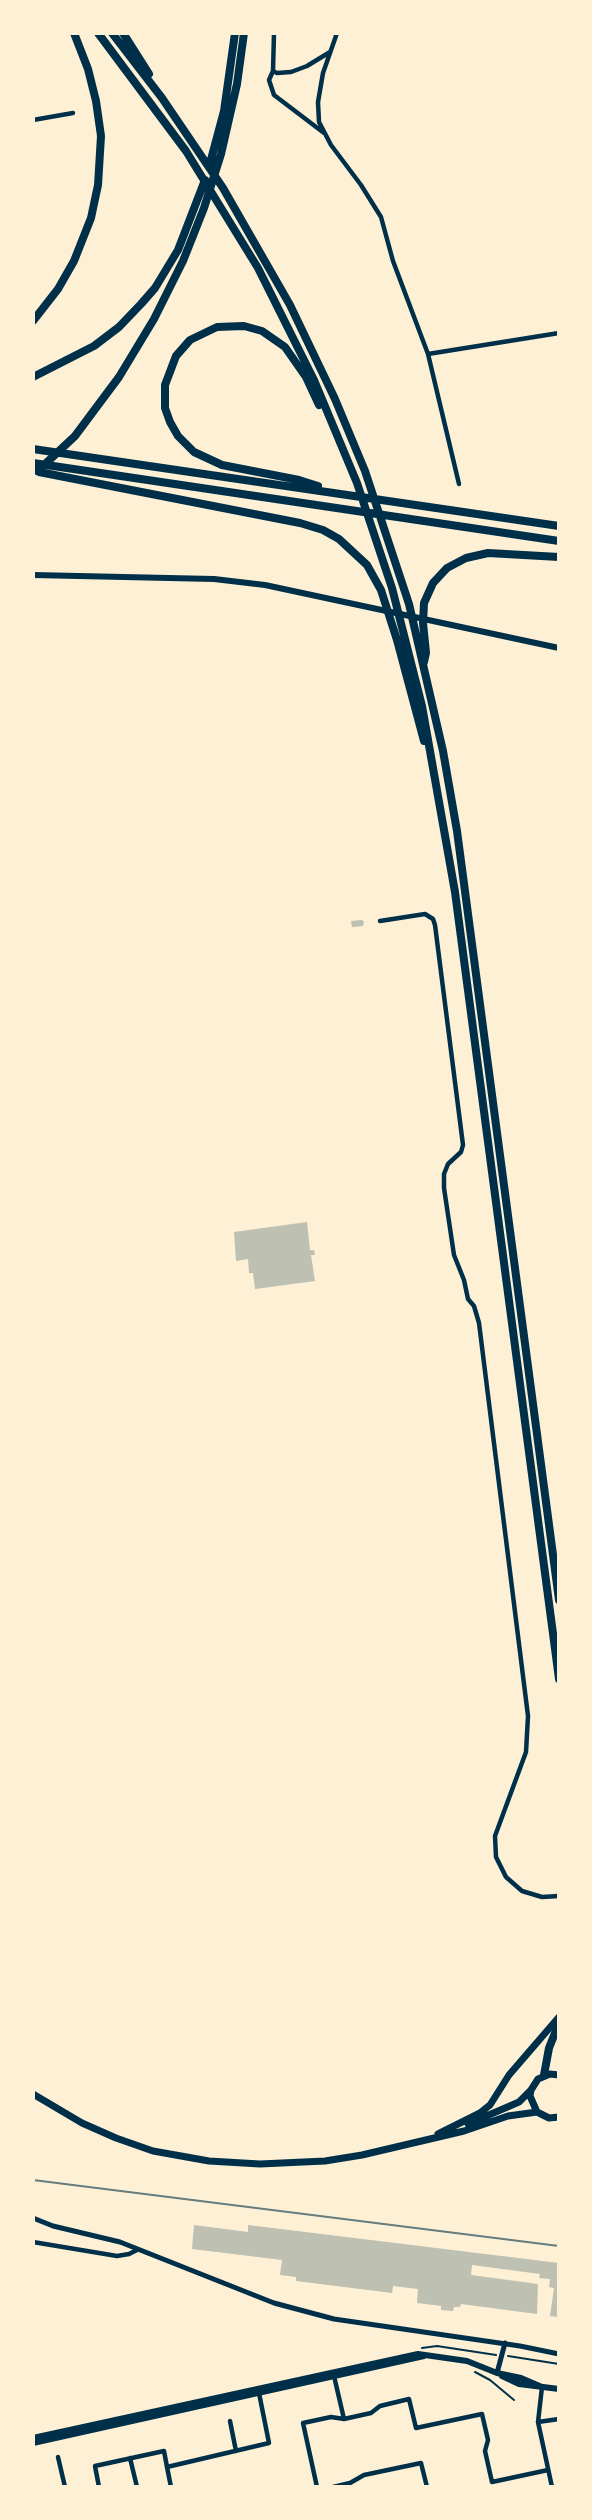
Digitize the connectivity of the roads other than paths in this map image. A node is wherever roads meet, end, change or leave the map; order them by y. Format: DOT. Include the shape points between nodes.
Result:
graph roads {
  1 [pos="74,33"];
  2 [pos="98,33"];
  3 [pos="112,33"];
  4 [pos="123,33"];
  5 [pos="235,33"];
  6 [pos="243,33"];
  7 [pos="274,33"];
  8 [pos="337,33"];
  9 [pos="331,52"];
  10 [pos="273,71"];
  11 [pos="162,98"];
  12 [pos="73,113"];
  13 [pos="33,120"];
  14 [pos="325,133"];
  15 [pos="202,204"];
  16 [pos="33,321"];
  17 [pos="559,334"];
  18 [pos="428,354"];
  19 [pos="33,377"];
  20 [pos="330,419"];
  21 [pos="33,449"];
  22 [pos="33,463"];
  23 [pos="33,469"];
  24 [pos="33,474"];
  25 [pos="459,484"];
  26 [pos="338,493"];
  27 [pos="559,526"];
  28 [pos="559,541"];
  29 [pos="559,556"];
  30 [pos="33,575"];
  31 [pos="559,648"];
  32 [pos="424,665"];
  33 [pos="437,780"];
  34 [pos="380,921"];
  35 [pos="559,1600"];
  36 [pos="559,1679"];
  37 [pos="559,1896"];
  38 [pos="559,2017"];
  39 [pos="559,2023"];
  40 [pos="544,2075"];
  41 [pos="559,2075"];
  42 [pos="531,2090"];
  43 [pos="33,2094"];
  44 [pos="537,2112"];
  45 [pos="558,2119"];
  46 [pos="431,2138"];
  47 [pos="33,2218"];
  48 [pos="33,2242"];
  49 [pos="137,2249"];
  50 [pos="505,2343"];
  51 [pos="559,2354"];
  52 [pos="497,2373"];
  53 [pos="334,2374"];
  54 [pos="542,2387"];
  55 [pos="559,2389"];
  56 [pos="259,2393"];
  57 [pos="344,2419"];
  58 [pos="559,2419"];
  59 [pos="230,2421"];
  60 [pos="538,2422"];
  61 [pos="33,2441"];
  62 [pos="236,2451"];
  63 [pos="58,2457"];
  64 [pos="130,2458"];
  65 [pos="167,2467"];
  66 [pos="548,2470"];
  67 [pos="500,2480"];
  68 [pos="65,2487"];
  69 [pos="99,2487"];
  70 [pos="137,2487"];
  71 [pos="171,2487"];
  72 [pos="317,2487"];
  73 [pos="333,2487"];
  74 [pos="427,2487"];
  75 [pos="502,2487"];
  76 [pos="552,2487"];
  1 -- 16 [label="highway" via="96,101 101,136 98,185 75,261"];
  2 -- 20 [label="highway" via="219,202 281,312"];
  3 -- 11 [label="highway"];
  4 -- 11 [label="highway"];
  5 -- 15 [label="highway"];
  6 -- 15 [label="highway" via="221,154"];
  7 -- 10 [label="street"];
  8 -- 9 [label="street"];
  9 -- 10 [label="street" via="291,72"];
  9 -- 14 [label="street" via="318,102"];
  10 -- 14 [label="street" via="269,80 274,95"];
  11 -- 32 [label="highway" via="246,225 315,354 383,522"];
  12 -- 13 [label="street"];
  14 -- 18 [label="street" via="381,218"];
  15 -- 19 [label="highway" via="167,270 131,316 94,346"];
  15 -- 24 [label="highway" via="178,272 147,332 75,436"];
  17 -- 18 [label="street"];
  18 -- 25 [label="street"];
  20 -- 26 [label="highway" via="289,352 249,327 223,326 196,336 176,356 166,378 164,399 170,422 194,452 222,465"];
  20 -- 33 [label="highway" via="392,588"];
  21 -- 26 [label="highway"];
  22 -- 28 [label="highway"];
  23 -- 33 [label="highway" via="312,526 348,545 367,565 385,601"];
  26 -- 27 [label="highway"];
  29 -- 32 [label="highway" via="488,553 447,568 424,603"];
  30 -- 31 [label="main road" via="265,584"];
  32 -- 35 [label="highway" via="467,897"];
  33 -- 36 [label="highway"];
  34 -- 37 [label="street" via="425,914 433,919 463,1145 448,1164 444,1188 454,1255 479,1323 528,1716 526,1752 495,1836 496,1857 506,1877 522,1891"];
  38 -- 46 [label="main road" via="509,2075 490,2105"];
  39 -- 40 [label="highway"];
  40 -- 41 [label="main road"];
  40 -- 42 [label="main road"];
  42 -- 44 [label="main road"];
  42 -- 46 [label="main road" via="512,2106"];
  43 -- 46 [label="main road" via="116,2138 153,2151 209,2161 325,2161"];
  44 -- 45 [label="main road"];
  44 -- 46 [label="main road"];
  47 -- 49 [label="street"];
  48 -- 49 [label="street" via="117,2256"];
  49 -- 50 [label="street" via="274,2303 334,2319"];
  50 -- 51 [label="street"];
  50 -- 52 [label="street"];
  52 -- 53 [label="main road" via="432,2354"];
  52 -- 54 [label="main road"];
  53 -- 56 [label="main road"];
  53 -- 57 [label="street"];
  53 -- 61 [label="main road"];
  54 -- 55 [label="main road"];
  54 -- 60 [label="street"];
  56 -- 61 [label="main road"];
  56 -- 62 [label="street" via="269,2443"];
  57 -- 67 [label="street" via="409,2399 416,2428 482,2414 492,2482"];
  57 -- 72 [label="street" via="303,2423"];
  58 -- 60 [label="street"];
  59 -- 62 [label="street"];
  60 -- 66 [label="street"];
  62 -- 65 [label="street"];
  63 -- 68 [label="street"];
  64 -- 65 [label="street" via="164,2451"];
  64 -- 69 [label="street" via="95,2466"];
  64 -- 70 [label="street"];
  65 -- 71 [label="street"];
  66 -- 67 [label="street"];
  66 -- 76 [label="street"];
  67 -- 75 [label="street"];
  73 -- 74 [label="street" via="421,2463"];
}
